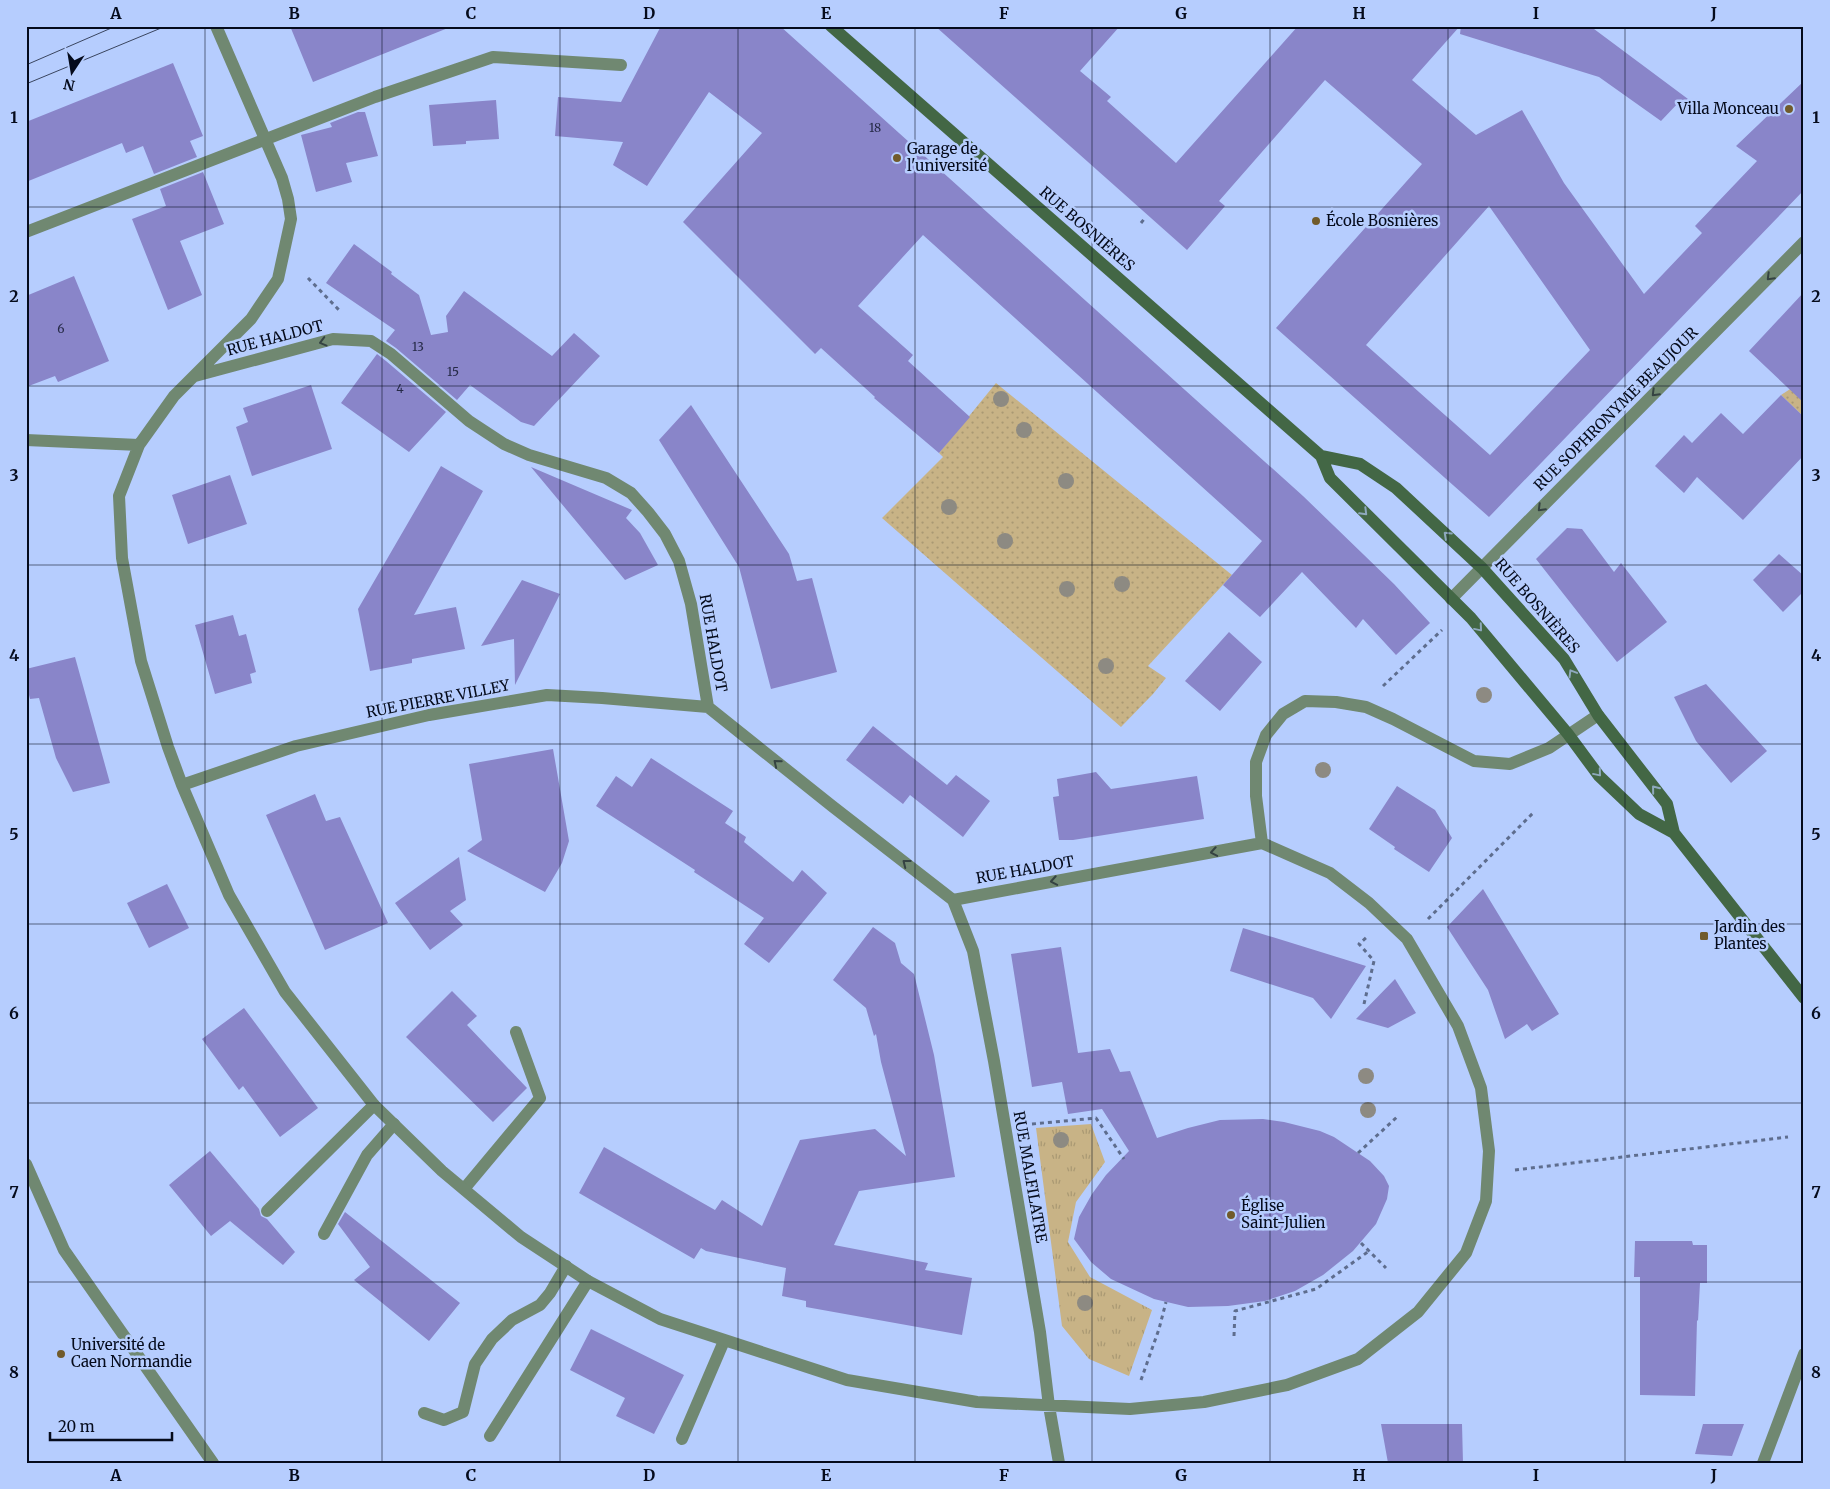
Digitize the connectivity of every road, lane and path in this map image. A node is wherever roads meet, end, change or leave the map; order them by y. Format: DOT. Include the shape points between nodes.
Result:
graph roads {
  1 [pos="216,26"];
  2 [pos="831,26"];
  3 [pos="620,65"];
  4 [pos="265,138"];
  5 [pos="1145,218"];
  6 [pos="1141,223"];
  7 [pos="26,232"];
  8 [pos="1804,242"];
  9 [pos="284,254"];
  10 [pos="371,341"];
  11 [pos="194,376"];
  12 [pos="26,440"];
  13 [pos="139,445"];
  14 [pos="1321,456"];
  15 [pos="1482,568"];
  16 [pos="1451,599"];
  17 [pos="1442,630"];
  18 [pos="1386,682"];
  19 [pos="708,707"];
  20 [pos="1598,715"];
  21 [pos="1568,734"];
  22 [pos="182,785"];
  23 [pos="1533,813"];
  24 [pos="1674,833"];
  25 [pos="1262,843"];
  26 [pos="953,900"];
  27 [pos="1434,914"];
  28 [pos="1370,979"];
  29 [pos="1804,998"];
  30 [pos="1364,1004"];
  31 [pos="516,1032"];
  32 [pos="374,1105"];
  33 [pos="1397,1117"];
  34 [pos="394,1124"];
  35 [pos="1005,1127"];
  36 [pos="1788,1137"];
  37 [pos="1358,1153"];
  38 [pos="1124,1159"];
  39 [pos="26,1164"];
  40 [pos="1516,1170"];
  41 [pos="464,1189"];
  42 [pos="267,1211"];
  43 [pos="324,1234"];
  44 [pos="1361,1244"];
  45 [pos="1369,1251"];
  46 [pos="566,1266"];
  47 [pos="1386,1268"];
  48 [pos="588,1281"];
  49 [pos="1166,1302"];
  50 [pos="1234,1336"];
  51 [pos="724,1341"];
  52 [pos="1804,1354"];
  53 [pos="1049,1406"];
  54 [pos="1130,1409"];
  55 [pos="424,1413"];
  56 [pos="490,1436"];
  57 [pos="682,1439"];
  58 [pos="213,1463"];
  59 [pos="1059,1463"];
  60 [pos="1763,1463"];
  1 -- 4 [label="street"];
  2 -- 14 [label="main road, RUE BOSNIÈRES"];
  3 -- 4 [label="street" via="493,57"];
  4 -- 7 [label="street"];
  4 -- 9 [label="street" via="288,199 291,219"];
  5 -- 6 [label="path"];
  8 -- 15 [label="street, RUE SOPHRONYME BEAUJOUR, one-way"];
  9 -- 10 [label="path"];
  9 -- 11 [label="street" via="278,279 251,319"];
  10 -- 11 [label="street, RUE HALDOT, one-way" via="333,339"];
  10 -- 19 [label="street, RUE HALDOT" via="391,354 469,421 504,444 529,455 606,478 631,494 648,512 665,534 679,561 691,604"];
  11 -- 13 [label="street" via="174,396"];
  12 -- 13 [label="street"];
  13 -- 22 [label="street" via="119,496 122,558 141,661"];
  15 -- 14 [label="main road, RUE BOSNIÈRES, one-way" via="1396,488 1360,464"];
  14 -- 16 [label="main road, RUE BOSNIÈRES, one-way" via="1330,478"];
  15 -- 16 [label="street, RUE SOPHRONYME BEAUJOUR"];
  20 -- 15 [label="main road, RUE BOSNIÈRES, one-way" via="1564,659"];
  16 -- 21 [label="main road, RUE BOSNIÈRES, one-way" via="1471,618"];
  17 -- 18 [label="path"];
  19 -- 22 [label="street, RUE PIERRE VILLEY" via="547,695 429,715 296,746"];
  26 -- 19 [label="street, RUE HALDOT, one-way"];
  20 -- 21 [label="street"];
  24 -- 20 [label="main road, RUE BOSNIÈRES, one-way" via="1667,804"];
  21 -- 24 [label="main road, RUE BOSNIÈRES, one-way" via="1599,776 1638,814"];
  21 -- 25 [label="street" via="1549,748 1510,764 1474,761 1366,707 1304,701 1283,714 1266,735 1256,762 1256,796"];
  22 -- 32 [label="street" via="229,895 285,992"];
  23 -- 27 [label="path"];
  24 -- 29 [label="main road, RUE BOSNIÈRES"];
  25 -- 26 [label="street, RUE HALDOT, one-way"];
  25 -- 54 [label="street" via="1330,873 1369,903 1407,939 1458,1026 1480,1088 1489,1151 1486,1201 1466,1252 1418,1312 1358,1359 1287,1385 1204,1402"];
  26 -- 35 [label="street, RUE MALFILATRE" via="973,951"];
  28 -- 30 [label="path"];
  31 -- 41 [label="street" via="540,1098"];
  32 -- 34 [label="street"];
  32 -- 42 [label="street"];
  33 -- 37 [label="path"];
  34 -- 41 [label="street"];
  34 -- 43 [label="street" via="368,1155"];
  35 -- 38 [label="path" via="1096,1118"];
  35 -- 53 [label="street, RUE MALFILATRE" via="1040,1332"];
  36 -- 40 [label="path"];
  39 -- 58 [label="street" via="64,1250"];
  41 -- 46 [label="street" via="521,1237"];
  44 -- 45 [label="path"];
  45 -- 47 [label="path"];
  45 -- 50 [label="path" via="1316,1289 1235,1311"];
  46 -- 48 [label="street"];
  46 -- 55 [label="street" via="540,1304 512,1320 492,1339 475,1364 464,1412 444,1420"];
  48 -- 51 [label="street" via="660,1319"];
  48 -- 56 [label="street"];
  49 -- 54 [label="path"];
  51 -- 53 [label="street" via="847,1380 977,1402"];
  51 -- 57 [label="street"];
  52 -- 60 [label="street"];
  53 -- 54 [label="street"];
  53 -- 59 [label="street, RUE MALFILATRE"];
}
